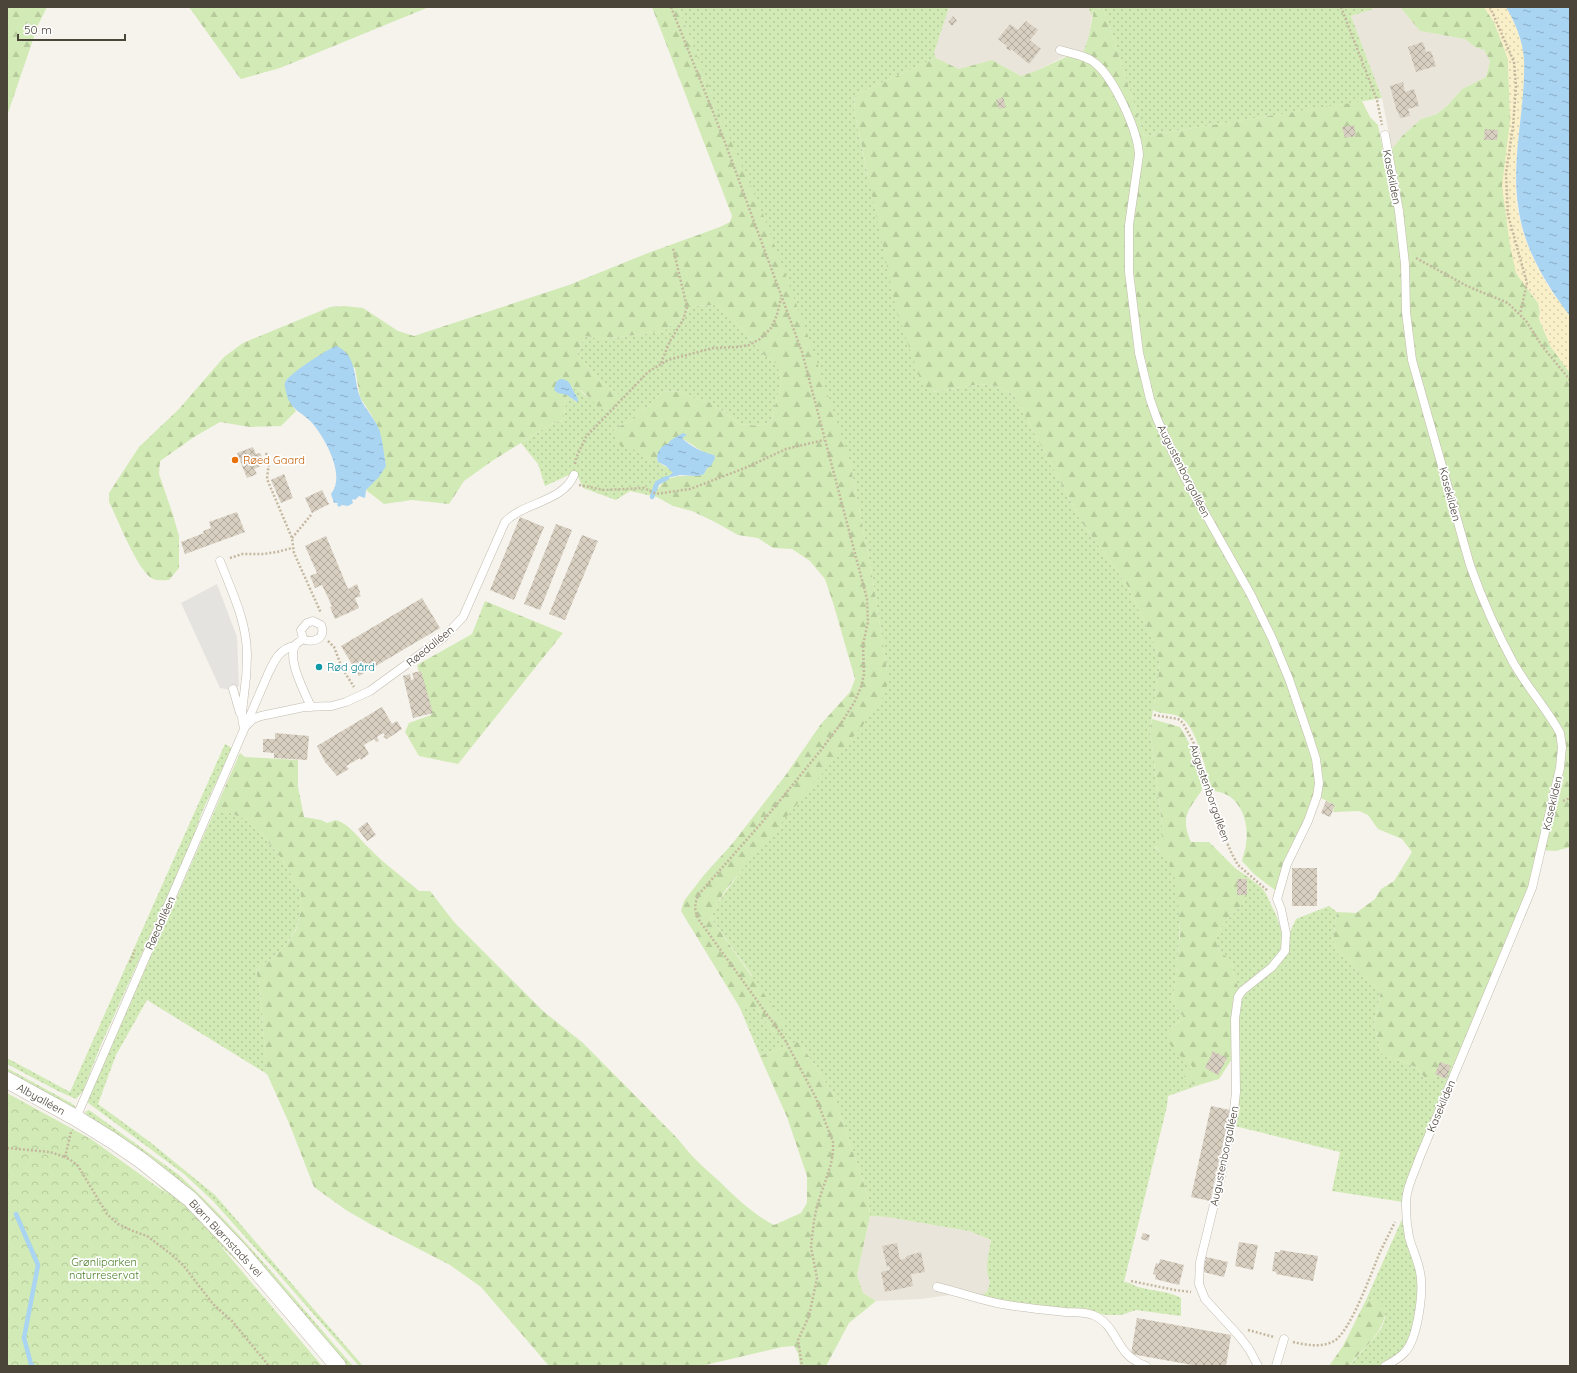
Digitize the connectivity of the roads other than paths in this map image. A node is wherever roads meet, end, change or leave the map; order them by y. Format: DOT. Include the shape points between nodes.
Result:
graph roads {
  1 [pos="1060,50"];
  2 [pos="1385,135"];
  3 [pos="574,475"];
  4 [pos="220,561"];
  5 [pos="303,639"];
  6 [pos="295,646"];
  7 [pos="233,689"];
  8 [pos="311,707"];
  9 [pos="240,715"];
  10 [pos="244,728"];
  11 [pos="7,1080"];
  12 [pos="76,1118"];
  13 [pos="937,1287"];
  14 [pos="1284,1340"];
  15 [pos="338,1366"];
  16 [pos="1146,1366"];
  17 [pos="1258,1366"];
  18 [pos="1276,1366"];
  19 [pos="1385,1366"];
  1 -- 17 [label="lane, Augustenborgalléen" via="1083,56 1101,68 1132,126 1138,155 1129,225 1129,272 1139,353 1150,399 1183,474 1251,595 1272,638 1316,759 1319,783 1317,796 1287,864 1277,899 1286,933 1285,951 1272,967 1242,991 1236,1003 1234,1110 1200,1262 1199,1284 1202,1293 1209,1305 1229,1324"];
  2 -- 19 [label="lane, Kasekilden" via="1396,192 1412,360 1470,565 1509,653 1560,733 1562,747 1558,782 1532,888 1422,1152 1406,1200 1409,1238 1421,1277 1420,1302 1411,1344 1406,1352"];
  3 -- 8 [label="lane, Røedalléen" via="564,490 515,513 505,522 463,617 444,637 370,691 332,706"];
  4 -- 9 [label="lane" via="246,635 247,656"];
  5 -- 5 [label="lane" via="317,641 321,637 321,625 313,621 307,623 301,630"];
  5 -- 6 [label="lane, Røedalléen"];
  6 -- 8 [label="lane" via="295,667"];
  6 -- 10 [label="lane, Røedalléen" via="281,652 273,663"];
  7 -- 9 [label="lane"];
  8 -- 10 [label="lane, Røedalléen" via="261,716 253,719"];
  9 -- 10 [label="lane"];
  10 -- 12 [label="lane, Røedalléen"];
  11 -- 12 [label="street, Albyalléen"];
  12 -- 15 [label="street, Biørn Biørnstads vei" via="142,1161 202,1210"];
  13 -- 16 [label="lane" via="1002,1304 1091,1314 1105,1322 1119,1346 1130,1358"];
  14 -- 18 [label="lane"];
}
